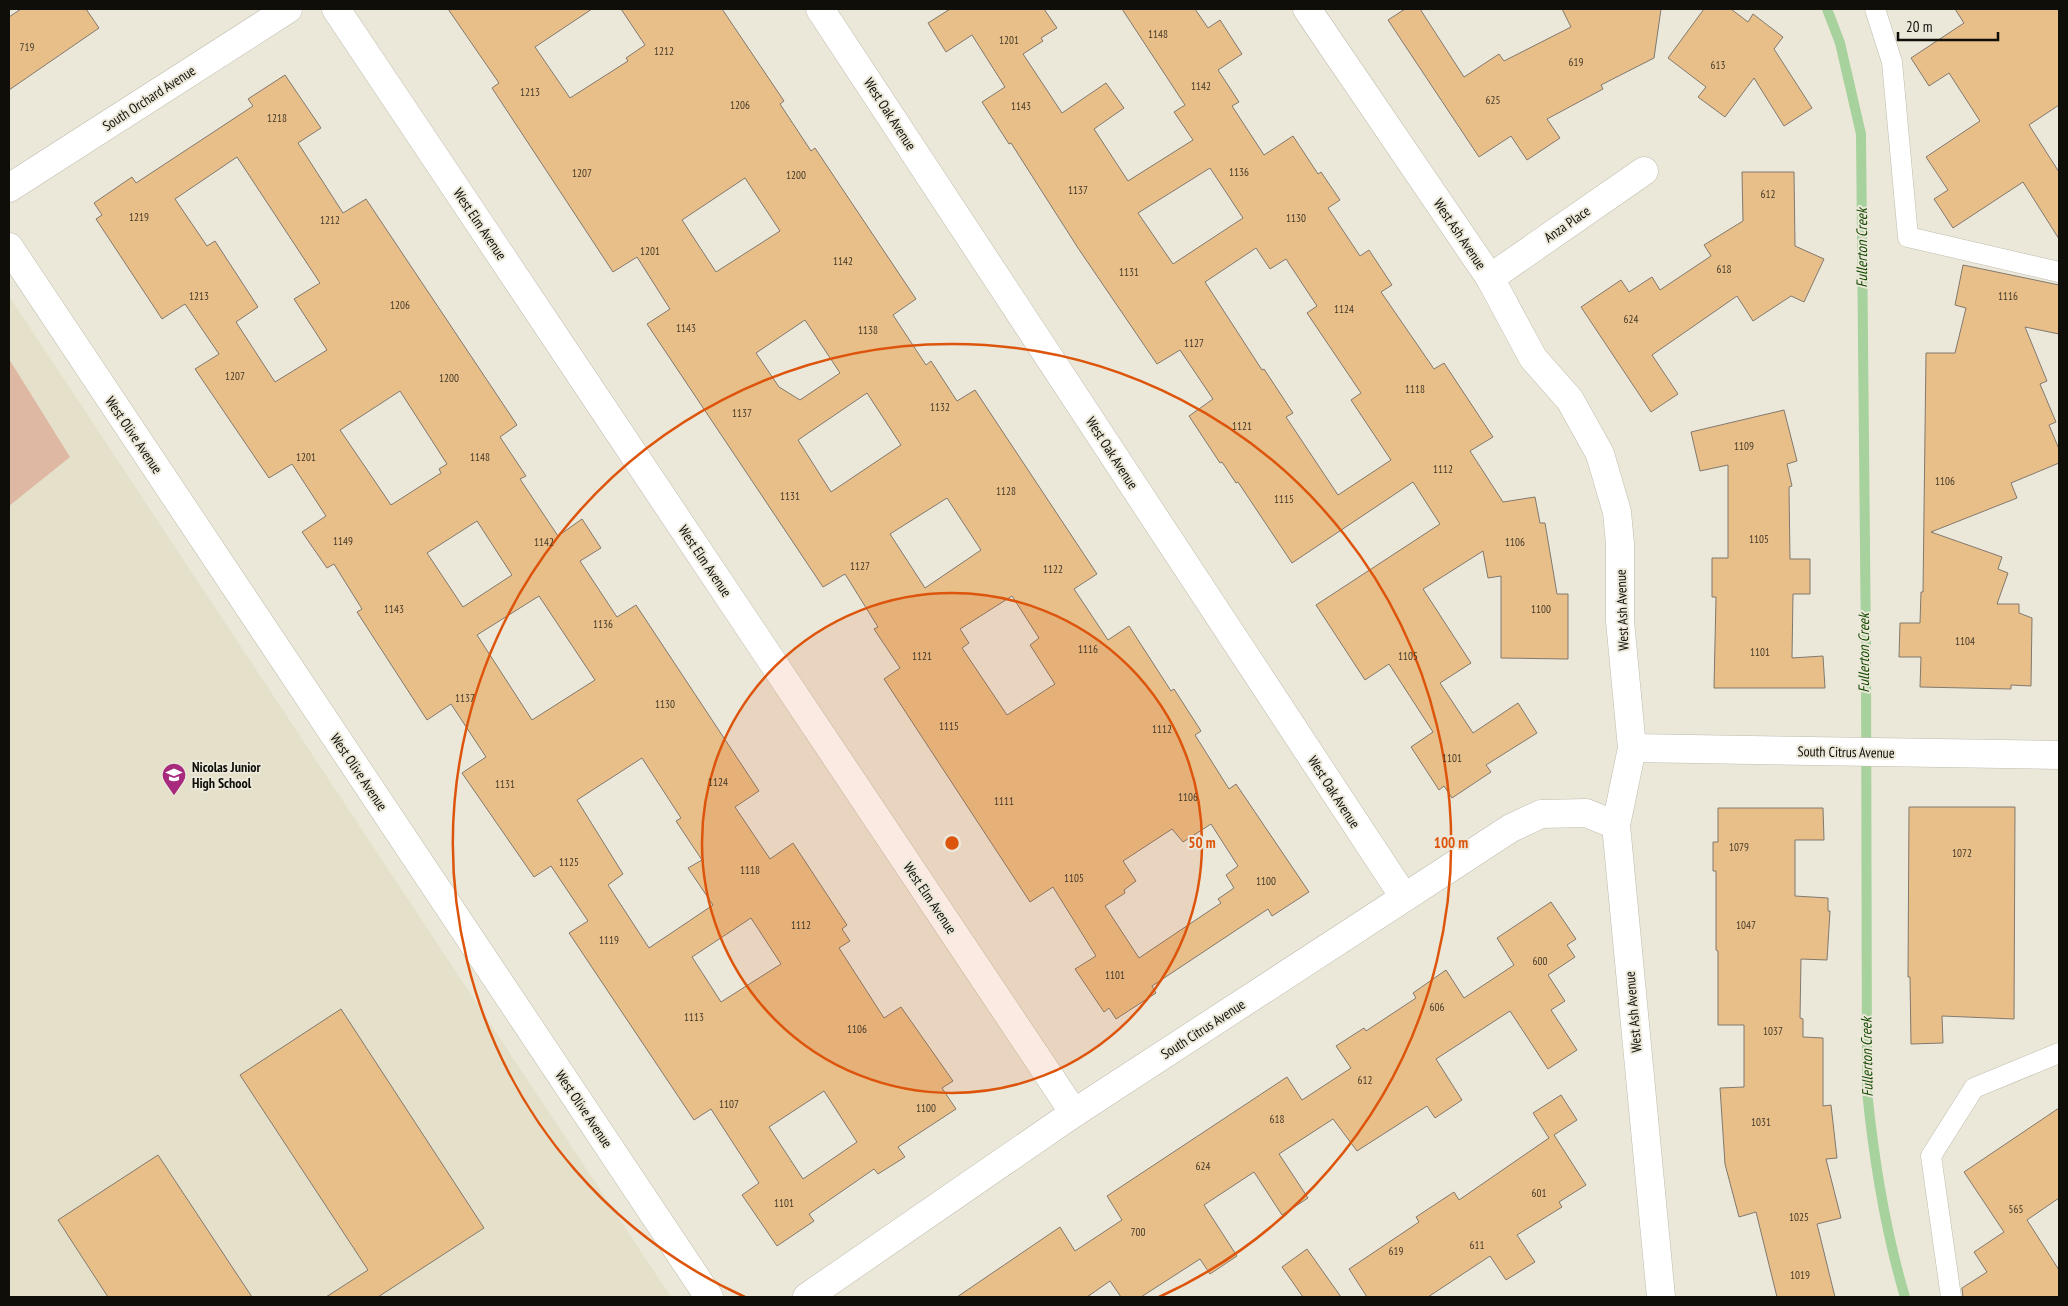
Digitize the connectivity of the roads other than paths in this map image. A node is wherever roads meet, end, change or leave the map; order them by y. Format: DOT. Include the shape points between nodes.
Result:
graph roads {
  1 [pos="288,9"];
  2 [pos="336,9"];
  3 [pos="820,9"];
  4 [pos="1307,9"];
  5 [pos="1875,9"];
  6 [pos="1644,171"];
  7 [pos="9,188"];
  8 [pos="9,247"];
  9 [pos="2059,272"];
  10 [pos="1490,278"];
  11 [pos="1632,748"];
  12 [pos="2059,755"];
  13 [pos="1616,825"];
  14 [pos="1404,897"];
  15 [pos="2059,1053"];
  16 [pos="1074,1113"];
  17 [pos="1657,1295"];
  18 [pos="709,1297"];
  19 [pos="807,1297"];
  20 [pos="1951,1297"];
  1 -- 7 [label="street, South Orchard Avenue"];
  2 -- 16 [label="street, West Elm Avenue"];
  3 -- 14 [label="street, West Oak Avenue"];
  4 -- 10 [label="street, West Ash Avenue"];
  5 -- 9 [label="lane" via="1892,62 1908,237"];
  6 -- 10 [label="street, Anza Place"];
  8 -- 18 [label="street, West Olive Avenue"];
  10 -- 11 [label="street, West Ash Avenue" via="1533,358 1570,400 1600,454 1608,476 1617,512 1620,544 1620,621"];
  11 -- 12 [label="street, South Citrus Avenue"];
  11 -- 13 [label="street, West Ash Avenue"];
  13 -- 14 [label="street, South Citrus Avenue" via="1586,813 1542,814 1496,838"];
  13 -- 17 [label="street, West Ash Avenue"];
  14 -- 16 [label="street, South Citrus Avenue"];
  15 -- 20 [label="lane" via="1974,1088 1931,1156"];
  16 -- 19 [label="street, South Citrus Avenue"];
}
